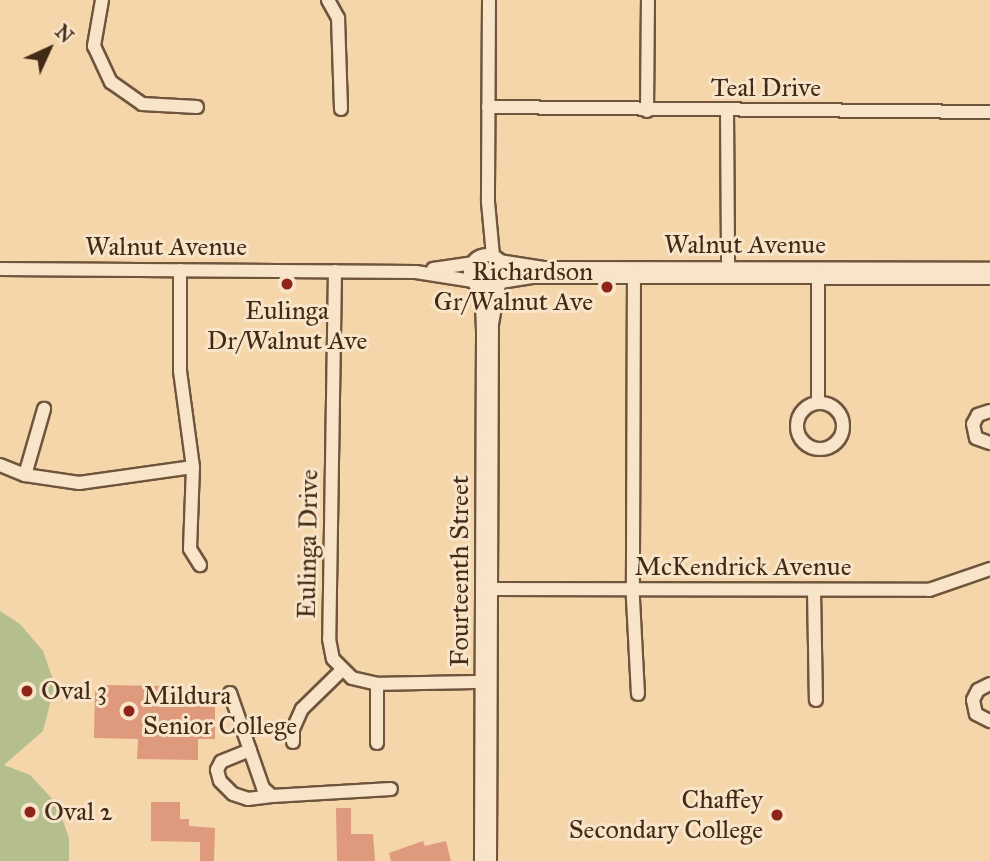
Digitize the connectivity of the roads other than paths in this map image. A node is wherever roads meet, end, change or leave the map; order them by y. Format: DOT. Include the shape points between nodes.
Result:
graph roads {
  1 [pos="102,0"];
  2 [pos="328,0"];
  3 [pos="489,0"];
  4 [pos="649,0"];
  5 [pos="197,107"];
  6 [pos="341,109"];
  7 [pos="488,111"];
  8 [pos="647,111"];
  9 [pos="727,111"];
  10 [pos="990,112"];
  11 [pos="486,259"];
  12 [pos="0,269"];
  13 [pos="990,269"];
  14 [pos="180,270"];
  15 [pos="335,271"];
  16 [pos="727,271"];
  17 [pos="416,272"];
  18 [pos="634,272"];
  19 [pos="818,273"];
  20 [pos="990,278"];
  21 [pos="474,282"];
  22 [pos="500,283"];
  23 [pos="818,403"];
  24 [pos="44,409"];
  25 [pos="990,411"];
  26 [pos="990,443"];
  27 [pos="0,465"];
  28 [pos="193,467"];
  29 [pos="26,475"];
  30 [pos="200,565"];
  31 [pos="990,569"];
  32 [pos="492,589"];
  33 [pos="633,590"];
  34 [pos="814,590"];
  35 [pos="342,670"];
  36 [pos="482,682"];
  37 [pos="377,684"];
  38 [pos="990,684"];
  39 [pos="230,693"];
  40 [pos="638,694"];
  41 [pos="816,700"];
  42 [pos="990,721"];
  43 [pos="293,742"];
  44 [pos="377,743"];
  45 [pos="250,750"];
  46 [pos="391,789"];
  47 [pos="272,796"];
  48 [pos="481,861"];
  49 [pos="490,861"];
  1 -- 5 [label="street" via="94,46 111,82 142,104"];
  2 -- 6 [label="street" via="338,18"];
  3 -- 7 [label="street"];
  4 -- 8 [label="street"];
  7 -- 8 [label="street, Teal Drive"];
  7 -- 11 [label="street"];
  8 -- 9 [label="street, Teal Drive"];
  9 -- 10 [label="street, Teal Drive"];
  9 -- 16 [label="street"];
  11 -- 17 [label="street, Walnut Avenue"];
  11 -- 18 [label="street, Walnut Avenue" via="528,267"];
  11 -- 21 [label="street, Fourteenth Street"];
  11 -- 22 [label="street, Fourteenth Street" via="504,271"];
  12 -- 14 [label="street, Walnut Avenue"];
  13 -- 19 [label="street, Walnut Avenue"];
  14 -- 15 [label="street, Walnut Avenue"];
  14 -- 28 [label="street" via="180,371"];
  15 -- 17 [label="street, Walnut Avenue"];
  15 -- 35 [label="street, Eulinga Drive" via="329,639 333,659"];
  16 -- 18 [label="street, Walnut Avenue"];
  16 -- 19 [label="street, Walnut Avenue"];
  17 -- 21 [label="street, Walnut Avenue"];
  18 -- 22 [label="street, Walnut Avenue" via="527,277"];
  18 -- 33 [label="street"];
  19 -- 20 [label="street, Walnut Avenue"];
  19 -- 23 [label="street"];
  21 -- 22 [label="street, Walnut Avenue" via="484,288"];
  21 -- 36 [label="street, Fourteenth Street" via="482,302 483,335"];
  22 -- 32 [label="street, Fourteenth Street" via="492,324"];
  24 -- 29 [label="street"];
  25 -- 26 [label="street" via="978,415 973,424 976,438"];
  27 -- 29 [label="street"];
  28 -- 29 [label="street" via="93,483"];
  28 -- 30 [label="street" via="190,549"];
  31 -- 34 [label="street, McKendrick Avenue" via="929,590"];
  32 -- 33 [label="street, McKendrick Avenue"];
  32 -- 49 [label="street, Fourteenth Street"];
  33 -- 34 [label="street, McKendrick Avenue"];
  33 -- 40 [label="street"];
  34 -- 41 [label="street"];
  35 -- 37 [label="street" via="352,678"];
  35 -- 43 [label="street" via="302,709"];
  36 -- 37 [label="street"];
  36 -- 48 [label="street, Fourteenth Street"];
  37 -- 44 [label="street"];
  38 -- 42 [label="street" via="978,690 973,700 976,714"];
  39 -- 45 [label="street"];
  45 -- 47 [label="street" via="263,788"];
  45 -- 47 [label="street" via="221,762 217,770 220,781 233,794 248,799"];
  46 -- 47 [label="street"];
}
